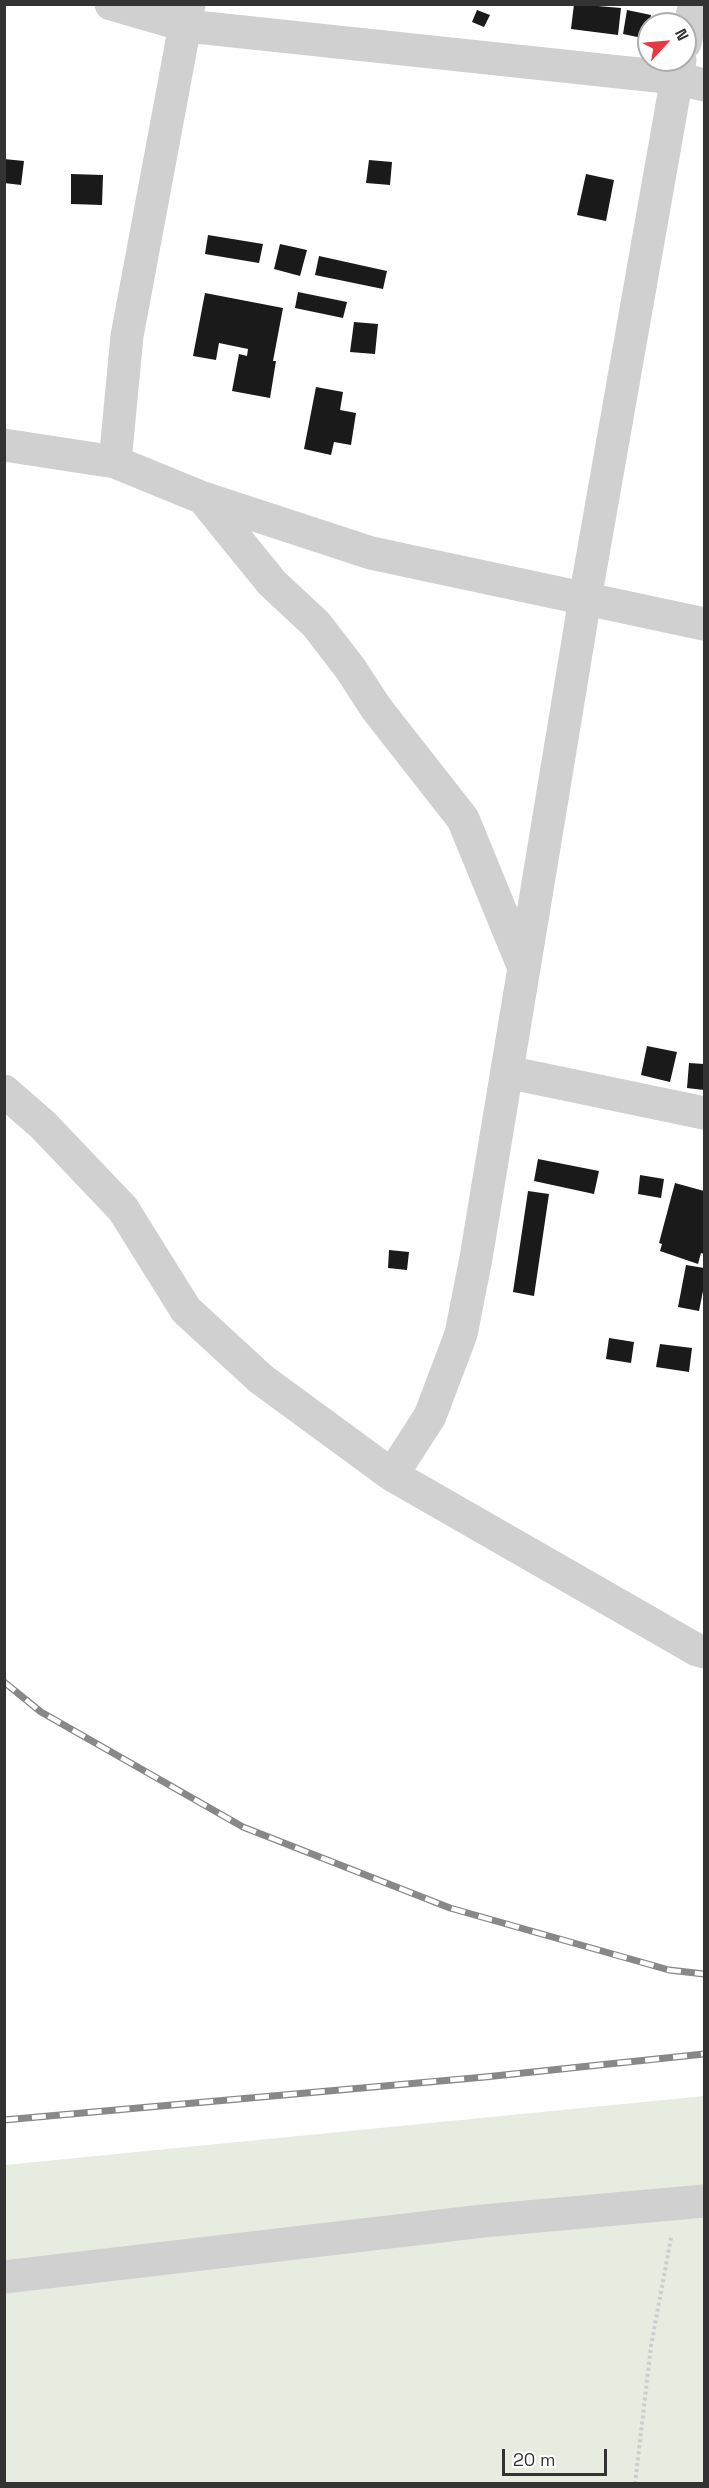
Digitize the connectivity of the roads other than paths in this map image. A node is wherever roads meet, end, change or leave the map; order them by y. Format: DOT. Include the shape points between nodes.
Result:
graph roads {
  1 [pos="111,4"];
  2 [pos="188,15"];
  3 [pos="687,74"];
  4 [pos="4,445"];
  5 [pos="116,462"];
  6 [pos="203,498"];
  7 [pos="585,599"];
  8 [pos="705,624"];
  9 [pos="524,969"];
  10 [pos="507,1072"];
  11 [pos="4,1091"];
  12 [pos="705,1113"];
  13 [pos="392,1475"];
  14 [pos="705,1652"];
  15 [pos="691,2203"];
  16 [pos="4,2277"];
  1 -- 2 [label="street"];
  2 -- 3 [label="street"];
  2 -- 5 [label="street" via="128,336"];
  3 -- 7 [label="street"];
  4 -- 5 [label="street"];
  5 -- 6 [label="street"];
  6 -- 7 [label="street" via="371,554"];
  6 -- 9 [label="street" via="272,583 316,624 463,819"];
  7 -- 8 [label="street"];
  7 -- 9 [label="street"];
  9 -- 10 [label="street"];
  10 -- 12 [label="street"];
  10 -- 13 [label="street" via="461,1334 430,1416"];
  11 -- 13 [label="street" via="43,1125 123,1209 186,1310 261,1379"];
  13 -- 14 [label="street"];
  15 -- 16 [label="street" via="483,2221"];
}
